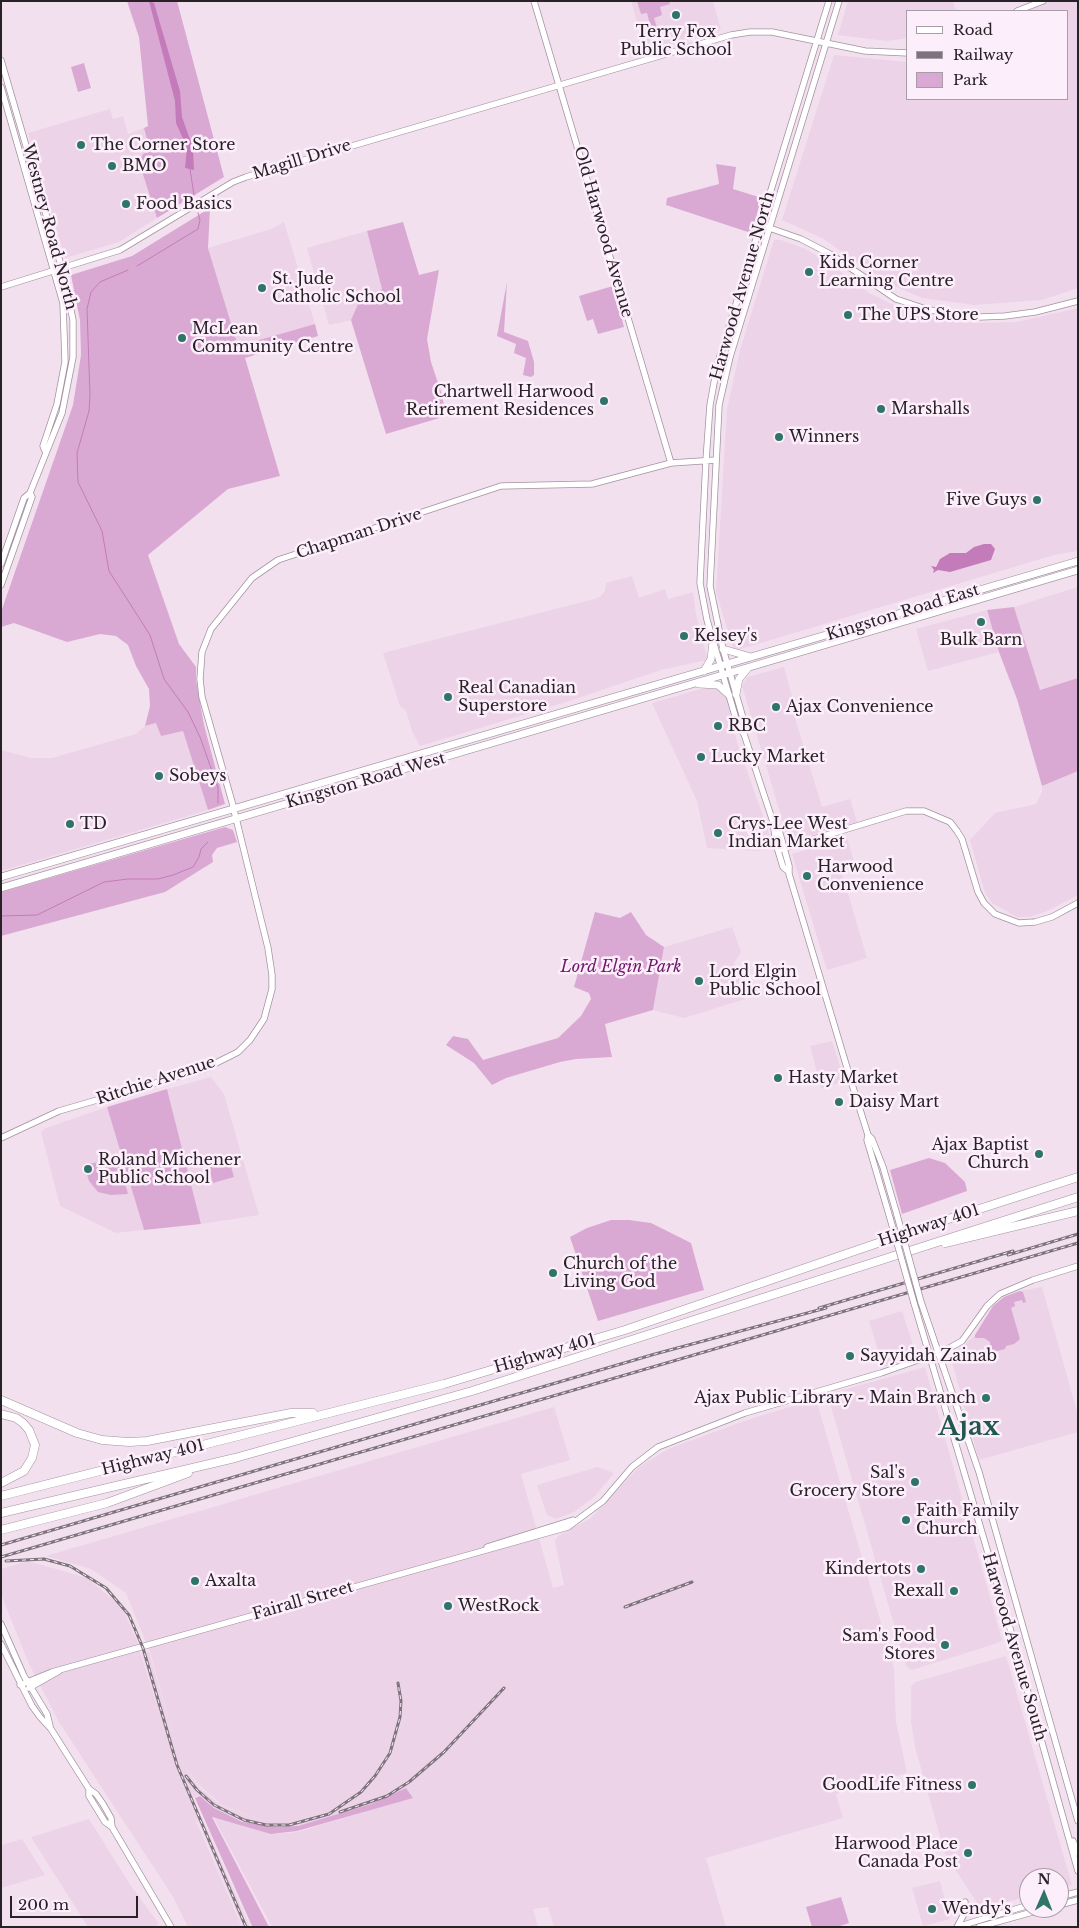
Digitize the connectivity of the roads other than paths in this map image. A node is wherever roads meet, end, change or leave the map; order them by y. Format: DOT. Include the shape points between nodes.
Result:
graph roads {
  1 [pos="534,1"];
  2 [pos="829,1"];
  3 [pos="839,1"];
  4 [pos="1043,1"];
  5 [pos="1020,10"];
  6 [pos="818,41"];
  7 [pos="826,44"];
  8 [pos="906,53"];
  9 [pos="1,60"];
  10 [pos="559,84"];
  11 [pos="1,87"];
  12 [pos="761,225"];
  13 [pos="770,228"];
  14 [pos="59,270"];
  15 [pos="1,287"];
  16 [pos="1078,301"];
  17 [pos="706,460"];
  18 [pos="716,460"];
  19 [pos="671,463"];
  20 [pos="30,493"];
  21 [pos="1078,561"];
  22 [pos="1,564"];
  23 [pos="1078,570"];
  24 [pos="1,585"];
  25 [pos="713,642"];
  26 [pos="723,649"];
  27 [pos="752,658"];
  28 [pos="724,665"];
  29 [pos="748,668"];
  30 [pos="704,671"];
  31 [pos="727,674"];
  32 [pos="694,684"];
  33 [pos="728,694"];
  34 [pos="736,694"];
  35 [pos="744,734"];
  36 [pos="234,808"];
  37 [pos="236,819"];
  38 [pos="773,822"];
  39 [pos="784,848"];
  40 [pos="778,850"];
  41 [pos="788,871"];
  42 [pos="1,877"];
  43 [pos="1,888"];
  44 [pos="1078,903"];
  45 [pos="868,1135"];
  46 [pos="1,1138"];
  47 [pos="1078,1173"];
  48 [pos="1078,1177"];
  49 [pos="1038,1190"];
  50 [pos="1078,1197"];
  51 [pos="1078,1211"];
  52 [pos="933,1244"];
  53 [pos="1078,1268"];
  54 [pos="938,1354"];
  55 [pos="930,1356"];
  56 [pos="1,1400"];
  57 [pos="325,1412"];
  58 [pos="1,1414"];
  59 [pos="235,1458"];
  60 [pos="1,1483"];
  61 [pos="1,1496"];
  62 [pos="1,1513"];
  63 [pos="585,1516"];
  64 [pos="1,1530"];
  65 [pos="478,1551"];
  66 [pos="1004,1564"];
  67 [pos="991,1566"];
  68 [pos="1,1624"];
  69 [pos="1,1644"];
  70 [pos="20,1684"];
  71 [pos="29,1685"];
  72 [pos="24,1691"];
  73 [pos="51,1728"];
  74 [pos="1070,1795"];
  75 [pos="1057,1796"];
  76 [pos="1078,1821"];
  77 [pos="1067,1827"];
  78 [pos="1078,1853"];
  79 [pos="1078,1871"];
  80 [pos="965,1902"];
  81 [pos="1019,1909"];
  82 [pos="1019,1916"];
  83 [pos="1004,1920"];
  84 [pos="171,1927"];
  85 [pos="957,1927"];
  86 [pos="979,1927"];
  87 [pos="998,1927"];
  1 -- 10 [label="main road, Old Harwood Avenue"];
  2 -- 6 [label="main road, Harwood Avenue North"];
  3 -- 7 [label="main road, Harwood Avenue North"];
  4 -- 5 [label="main road"];
  6 -- 7 [label="main road, Magill Drive"];
  6 -- 10 [label="main road, Magill Drive" via="772,32 750,32"];
  6 -- 12 [label="main road, Harwood Avenue North"];
  7 -- 8 [label="main road, Magill Drive" via="880,53"];
  7 -- 13 [label="main road, Harwood Avenue North"];
  9 -- 14 [label="main road, Westney Road North"];
  10 -- 14 [label="main road, Magill Drive" via="246,177 120,250"];
  10 -- 19 [label="main road, Old Harwood Avenue"];
  11 -- 14 [label="main road, Westney Road North"];
  12 -- 13 [label="main road"];
  12 -- 17 [label="main road, Harwood Avenue North" via="717,366"];
  13 -- 16 [label="main road" via="830,254 896,299 929,310 980,317 1004,316"];
  13 -- 18 [label="main road, Harwood Avenue North" via="730,357 719,405"];
  14 -- 15 [label="main road, Magill Drive"];
  14 -- 20 [label="main road, Westney Road North" via="73,320 73,357 62,413"];
  17 -- 18 [label="main road, Chapman Drive"];
  17 -- 19 [label="main road, Chapman Drive"];
  17 -- 25 [label="main road, Harwood Avenue North" via="700,583"];
  18 -- 26 [label="main road, Harwood Avenue North" via="710,586"];
  19 -- 36 [label="main road, Chapman Drive" via="592,484 507,486 482,492 278,560 252,578 212,629 200,659 202,697"];
  20 -- 22 [label="main road, Westney Road North" via="24,498"];
  20 -- 24 [label="main road, Westney Road North" via="32,497"];
  21 -- 27 [label="main road, Kingston Road East"];
  23 -- 29 [label="main road, Kingston Road East"];
  25 -- 28 [label="main road, Harwood Avenue North"];
  25 -- 30 [label="main road" via="711,659"];
  26 -- 27 [label="main road"];
  26 -- 28 [label="main road, Harwood Avenue North"];
  27 -- 28 [label="main road, Kingston Road East"];
  28 -- 30 [label="main road, Kingston Road West"];
  28 -- 31 [label="main road, Harwood Avenue South"];
  29 -- 31 [label="main road, Kingston Road East"];
  29 -- 34 [label="main road" via="739,680"];
  30 -- 36 [label="main road, Kingston Road West"];
  31 -- 32 [label="main road, Kingston Road West"];
  31 -- 33 [label="main road, Harwood Avenue South"];
  31 -- 34 [label="main road, Harwood Avenue South"];
  32 -- 33 [label="main road" via="718,685"];
  32 -- 37 [label="main road, Kingston Road West"];
  33 -- 35 [label="main road, Harwood Avenue South" via="738,726"];
  34 -- 35 [label="main road, Harwood Avenue South" via="745,725"];
  35 -- 38 [label="main road, Harwood Avenue South"];
  36 -- 37 [label="main road, Ritchie Avenue"];
  36 -- 42 [label="main road, Kingston Road West"];
  37 -- 43 [label="main road, Kingston Road West"];
  37 -- 46 [label="main road, Ritchie Avenue" via="272,975 266,1010 250,1040 238,1052 204,1069 59,1112"];
  38 -- 39 [label="main road, Harwood Avenue South"];
  38 -- 40 [label="main road, Harwood Avenue South"];
  39 -- 40 [label="main road"];
  39 -- 41 [label="main road, Harwood Avenue South"];
  39 -- 44 [label="main road" via="906,811 924,811 950,822 957,831 978,892 984,904 995,914 1019,923 1035,922"];
  40 -- 41 [label="main road, Harwood Avenue South" via="783,867"];
  41 -- 45 [label="main road, Harwood Avenue South"];
  45 -- 54 [label="main road, Harwood Avenue South, bridge" via="883,1167"];
  45 -- 55 [label="main road, Harwood Avenue South, bridge" via="866,1140"];
  47 -- 49 [label="highway"];
  48 -- 49 [label="highway, Highway 401"];
  49 -- 57 [label="highway, Highway 401" via="625,1330 444,1384"];
  50 -- 52 [label="highway, Highway 401"];
  51 -- 52 [label="highway" via="955,1242"];
  52 -- 59 [label="highway, Highway 401" via="472,1391"];
  53 -- 54 [label="main road" via="1023,1284 995,1297 962,1341"];
  54 -- 55 [label="main road"];
  54 -- 66 [label="main road, Harwood Avenue South" via="975,1462"];
  55 -- 63 [label="main road" via="745,1413 664,1444 647,1453 603,1502"];
  55 -- 67 [label="main road, Harwood Avenue South"];
  56 -- 57 [label="highway" via="77,1433 102,1440 130,1442 291,1413"];
  57 -- 61 [label="highway, Highway 401"];
  58 -- 60 [label="highway" via="23,1422 35,1445 24,1471"];
  59 -- 62 [label="highway, Highway 401"];
  59 -- 64 [label="highway" via="108,1503"];
  63 -- 65 [label="main road" via="514,1536"];
  63 -- 65 [label="main road, Fairall Street" via="568,1527"];
  65 -- 71 [label="main road, Fairall Street" via="60,1671"];
  66 -- 67 [label="main road"];
  66 -- 74 [label="main road, Harwood Avenue South"];
  67 -- 75 [label="main road, Harwood Avenue South"];
  68 -- 71 [label="main road"];
  69 -- 70 [label="main road"];
  70 -- 71 [label="main road, Fairall Street"];
  70 -- 72 [label="main road"];
  71 -- 72 [label="main road, Fairall Street"];
  71 -- 73 [label="main road" via="47,1714"];
  72 -- 73 [label="main road" via="40,1718"];
  73 -- 84 [label="main road" via="111,1818 112,1827"];
  74 -- 75 [label="main road"];
  74 -- 76 [label="main road, Harwood Avenue South"];
  75 -- 77 [label="main road, Harwood Avenue South"];
  77 -- 78 [label="main road"];
  77 -- 79 [label="main road, Harwood Avenue South"];
  80 -- 85 [label="main road"];
  81 -- 85 [label="main road"];
  82 -- 83 [label="main road"];
  83 -- 86 [label="main road"];
  83 -- 87 [label="main road"];
}
